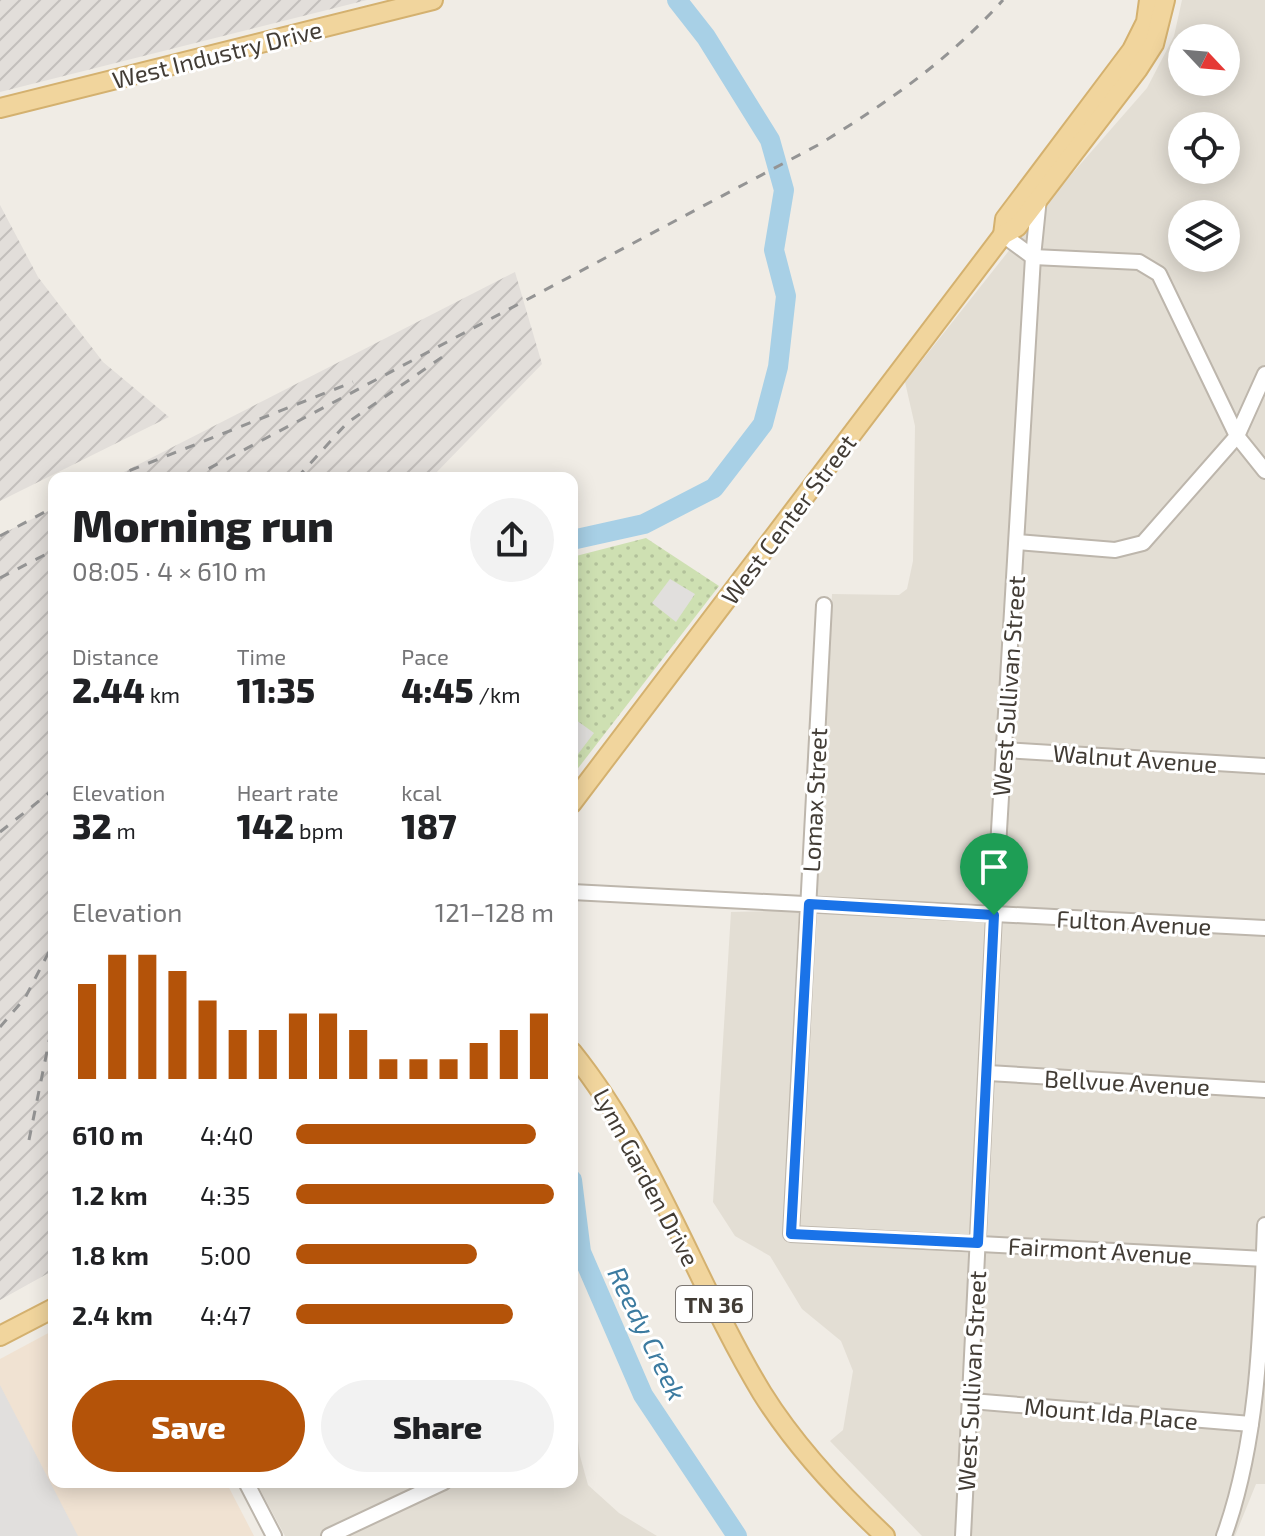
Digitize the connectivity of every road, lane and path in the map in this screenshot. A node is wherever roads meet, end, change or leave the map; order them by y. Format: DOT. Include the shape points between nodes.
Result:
graph roads {
  1 [pos="433,0"];
  2 [pos="1149,0"];
  3 [pos="1165,0"];
  4 [pos="0,108"];
  5 [pos="1040,198"];
  6 [pos="1003,235"];
  7 [pos="1033,257"];
  8 [pos="1265,374"];
  9 [pos="1237,436"];
  10 [pos="1265,471"];
  11 [pos="1017,542"];
  12 [pos="824,605"];
  13 [pos="1005,750"];
  14 [pos="1265,766"];
  15 [pos="578,795"];
  16 [pos="578,892"];
  17 [pos="809,904"];
  18 [pos="994,915"];
  19 [pos="1265,928"];
  20 [pos="578,1060"];
  21 [pos="988,1073"];
  22 [pos="1265,1090"];
  23 [pos="1265,1225"];
  24 [pos="791,1234"];
  25 [pos="978,1243"];
  26 [pos="1264,1259"];
  27 [pos="48,1311"];
  28 [pos="0,1336"];
  29 [pos="971,1401"];
  30 [pos="1251,1424"];
  31 [pos="249,1488"];
  32 [pos="431,1488"];
  33 [pos="274,1536"];
  34 [pos="329,1536"];
  35 [pos="885,1536"];
  36 [pos="963,1536"];
  37 [pos="1224,1536"];
  1 -- 4 [label="main road, West Industry Drive"];
  2 -- 6 [label="main road, West Center Street" via="1146,22 1132,50 1005,219"];
  3 -- 5 [label="main road, West Center Street" via="1154,44"];
  5 -- 6 [label="main road, West Center Street" via="1017,227"];
  5 -- 7 [label="street, West Sullivan Street"];
  6 -- 7 [label="street"];
  6 -- 15 [label="main road, West Center Street"];
  7 -- 9 [label="street" via="1139,262 1159,274"];
  7 -- 11 [label="street, West Sullivan Street"];
  8 -- 9 [label="street"];
  9 -- 10 [label="street"];
  9 -- 11 [label="street" via="1143,543 1115,550"];
  11 -- 13 [label="street, West Sullivan Street"];
  12 -- 17 [label="street, Lomax Street"];
  13 -- 14 [label="street, Walnut Avenue"];
  13 -- 18 [label="street, West Sullivan Street"];
  16 -- 17 [label="street, Fulton Avenue"];
  17 -- 18 [label="street, Fulton Avenue"];
  17 -- 24 [label="street, Lomax Street"];
  18 -- 19 [label="street, Fulton Avenue"];
  18 -- 21 [label="street, West Sullivan Street"];
  20 -- 35 [label="main road, Lynn Garden Drive / TN 36" via="636,1148 764,1396 831,1482"];
  21 -- 22 [label="street, Bellvue Avenue"];
  21 -- 25 [label="street, West Sullivan Street"];
  23 -- 26 [label="street"];
  24 -- 25 [label="street, Fairmont Avenue"];
  25 -- 26 [label="street, Fairmont Avenue"];
  25 -- 29 [label="street, West Sullivan Street"];
  26 -- 30 [label="street"];
  27 -- 28 [label="main road"];
  29 -- 30 [label="street, Mount Ida Place"];
  29 -- 36 [label="street, West Sullivan Street"];
  30 -- 37 [label="street"];
  31 -- 33 [label="street"];
  32 -- 34 [label="street"];
}
